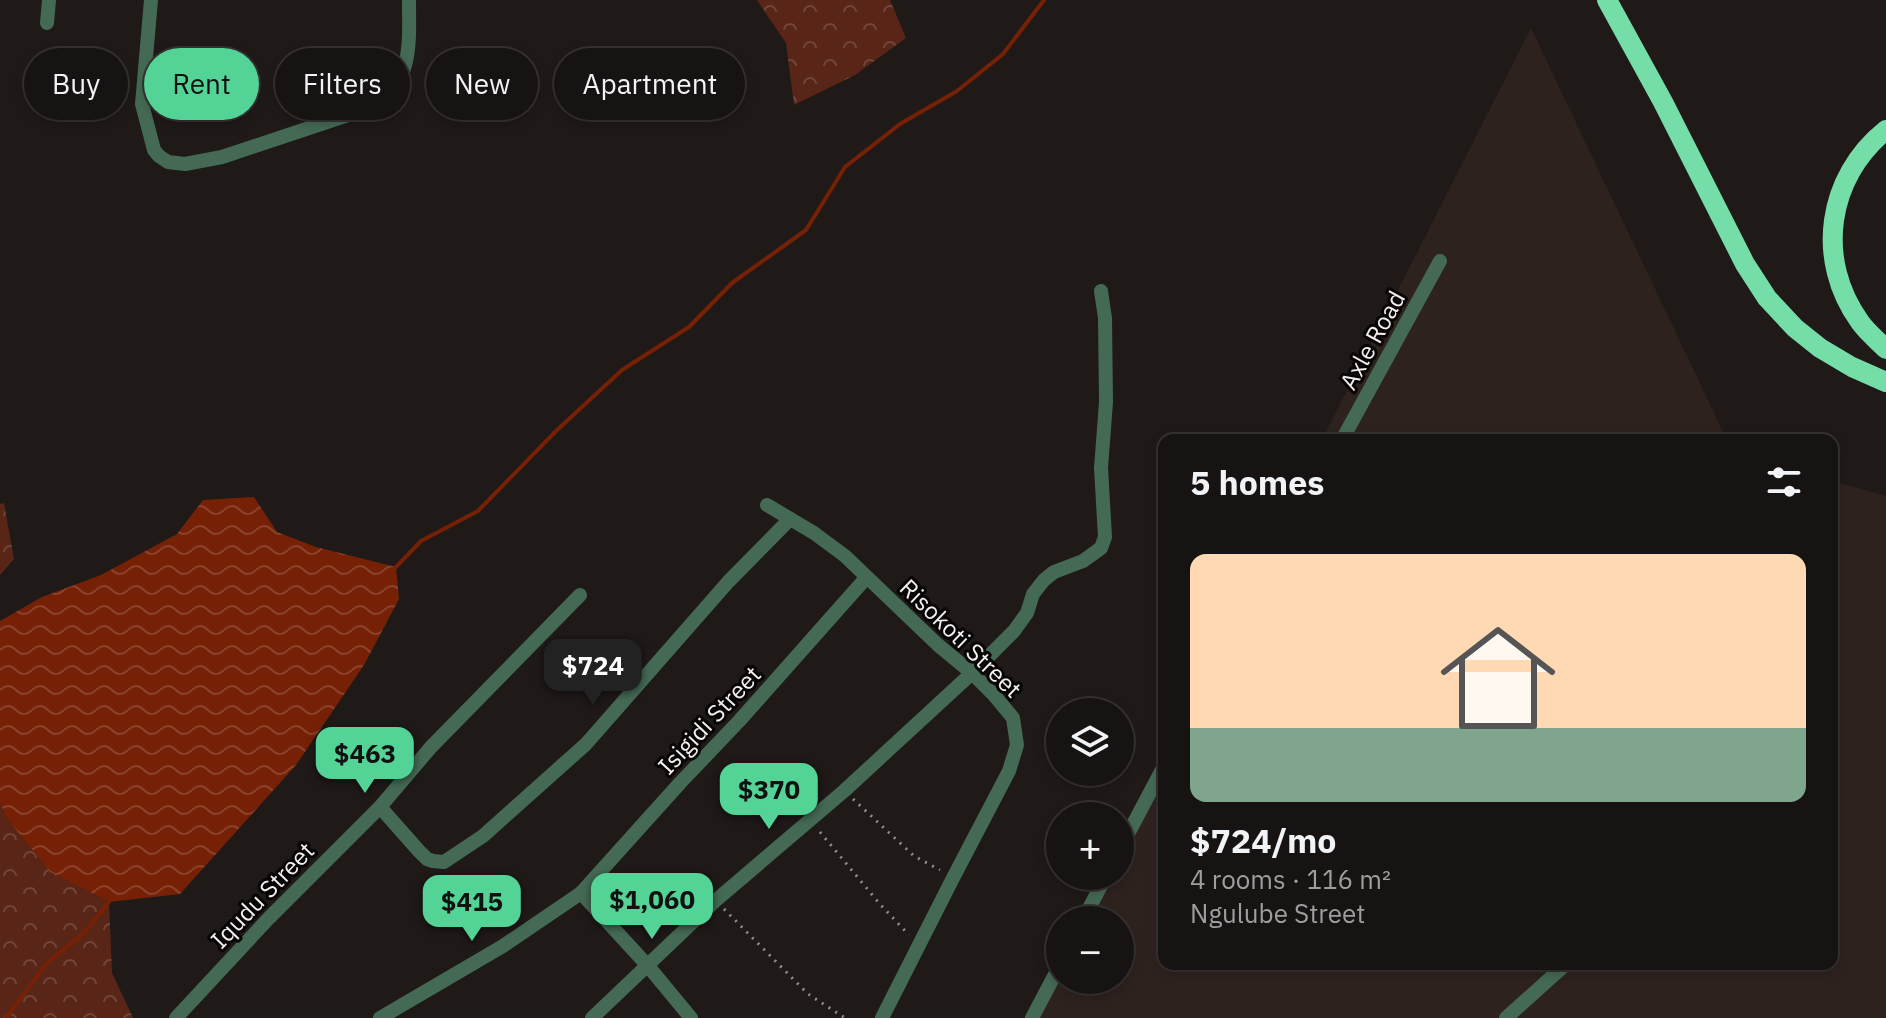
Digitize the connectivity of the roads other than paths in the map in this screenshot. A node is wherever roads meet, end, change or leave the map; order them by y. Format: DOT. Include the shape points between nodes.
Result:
graph roads {
  1 [pos="49,0"];
  2 [pos="151,0"];
  3 [pos="409,0"];
  4 [pos="1607,0"];
  5 [pos="47,23"];
  6 [pos="1886,130"];
  7 [pos="1440,261"];
  8 [pos="1101,291"];
  9 [pos="1886,349"];
  10 [pos="1886,382"];
  11 [pos="1345,434"];
  12 [pos="767,505"];
  13 [pos="790,519"];
  14 [pos="866,578"];
  15 [pos="580,595"];
  16 [pos="972,673"];
  17 [pos="1158,777"];
  18 [pos="380,807"];
  19 [pos="1134,823"];
  20 [pos="581,893"];
  21 [pos="648,966"];
  22 [pos="1559,970"];
  23 [pos="1046,992"];
  24 [pos="890,1003"];
  25 [pos="176,1018"];
  26 [pos="380,1018"];
  27 [pos="592,1018"];
  28 [pos="691,1018"];
  29 [pos="882,1018"];
  30 [pos="894,1018"];
  31 [pos="1032,1018"];
  32 [pos="1506,1018"];
  1 -- 5 [label="street"];
  2 -- 3 [label="street" via="142,104 156,153 176,164 222,157 380,102 406,64"];
  4 -- 10 [label="highway" via="1767,298 1820,348"];
  6 -- 9 [label="highway" via="1848,176 1832,231 1844,292 1861,324"];
  7 -- 11 [label="street, Axle Road"];
  8 -- 16 [label="street" via="1105,537 1093,554 1044,580 1014,631"];
  12 -- 13 [label="street, Risokoti Street"];
  13 -- 14 [label="street, Risokoti Street" via="845,556"];
  13 -- 18 [label="street" via="586,744 464,850 444,862 427,859"];
  14 -- 16 [label="street, Risokoti Street"];
  14 -- 20 [label="street, Isigidi Street"];
  15 -- 18 [label="street, Iqudu Street" via="431,747"];
  16 -- 21 [label="street"];
  16 -- 24 [label="street, Risokoti Street" via="1013,718 1017,750"];
  17 -- 19 [label="street"];
  18 -- 25 [label="street, Iqudu Street"];
  20 -- 21 [label="street"];
  20 -- 26 [label="street, Isigidi Street"];
  21 -- 27 [label="street"];
  21 -- 28 [label="street"];
  22 -- 32 [label="street"];
  23 -- 31 [label="street"];
  24 -- 29 [label="street, Risokoti Street"];
  24 -- 30 [label="street"];
}
